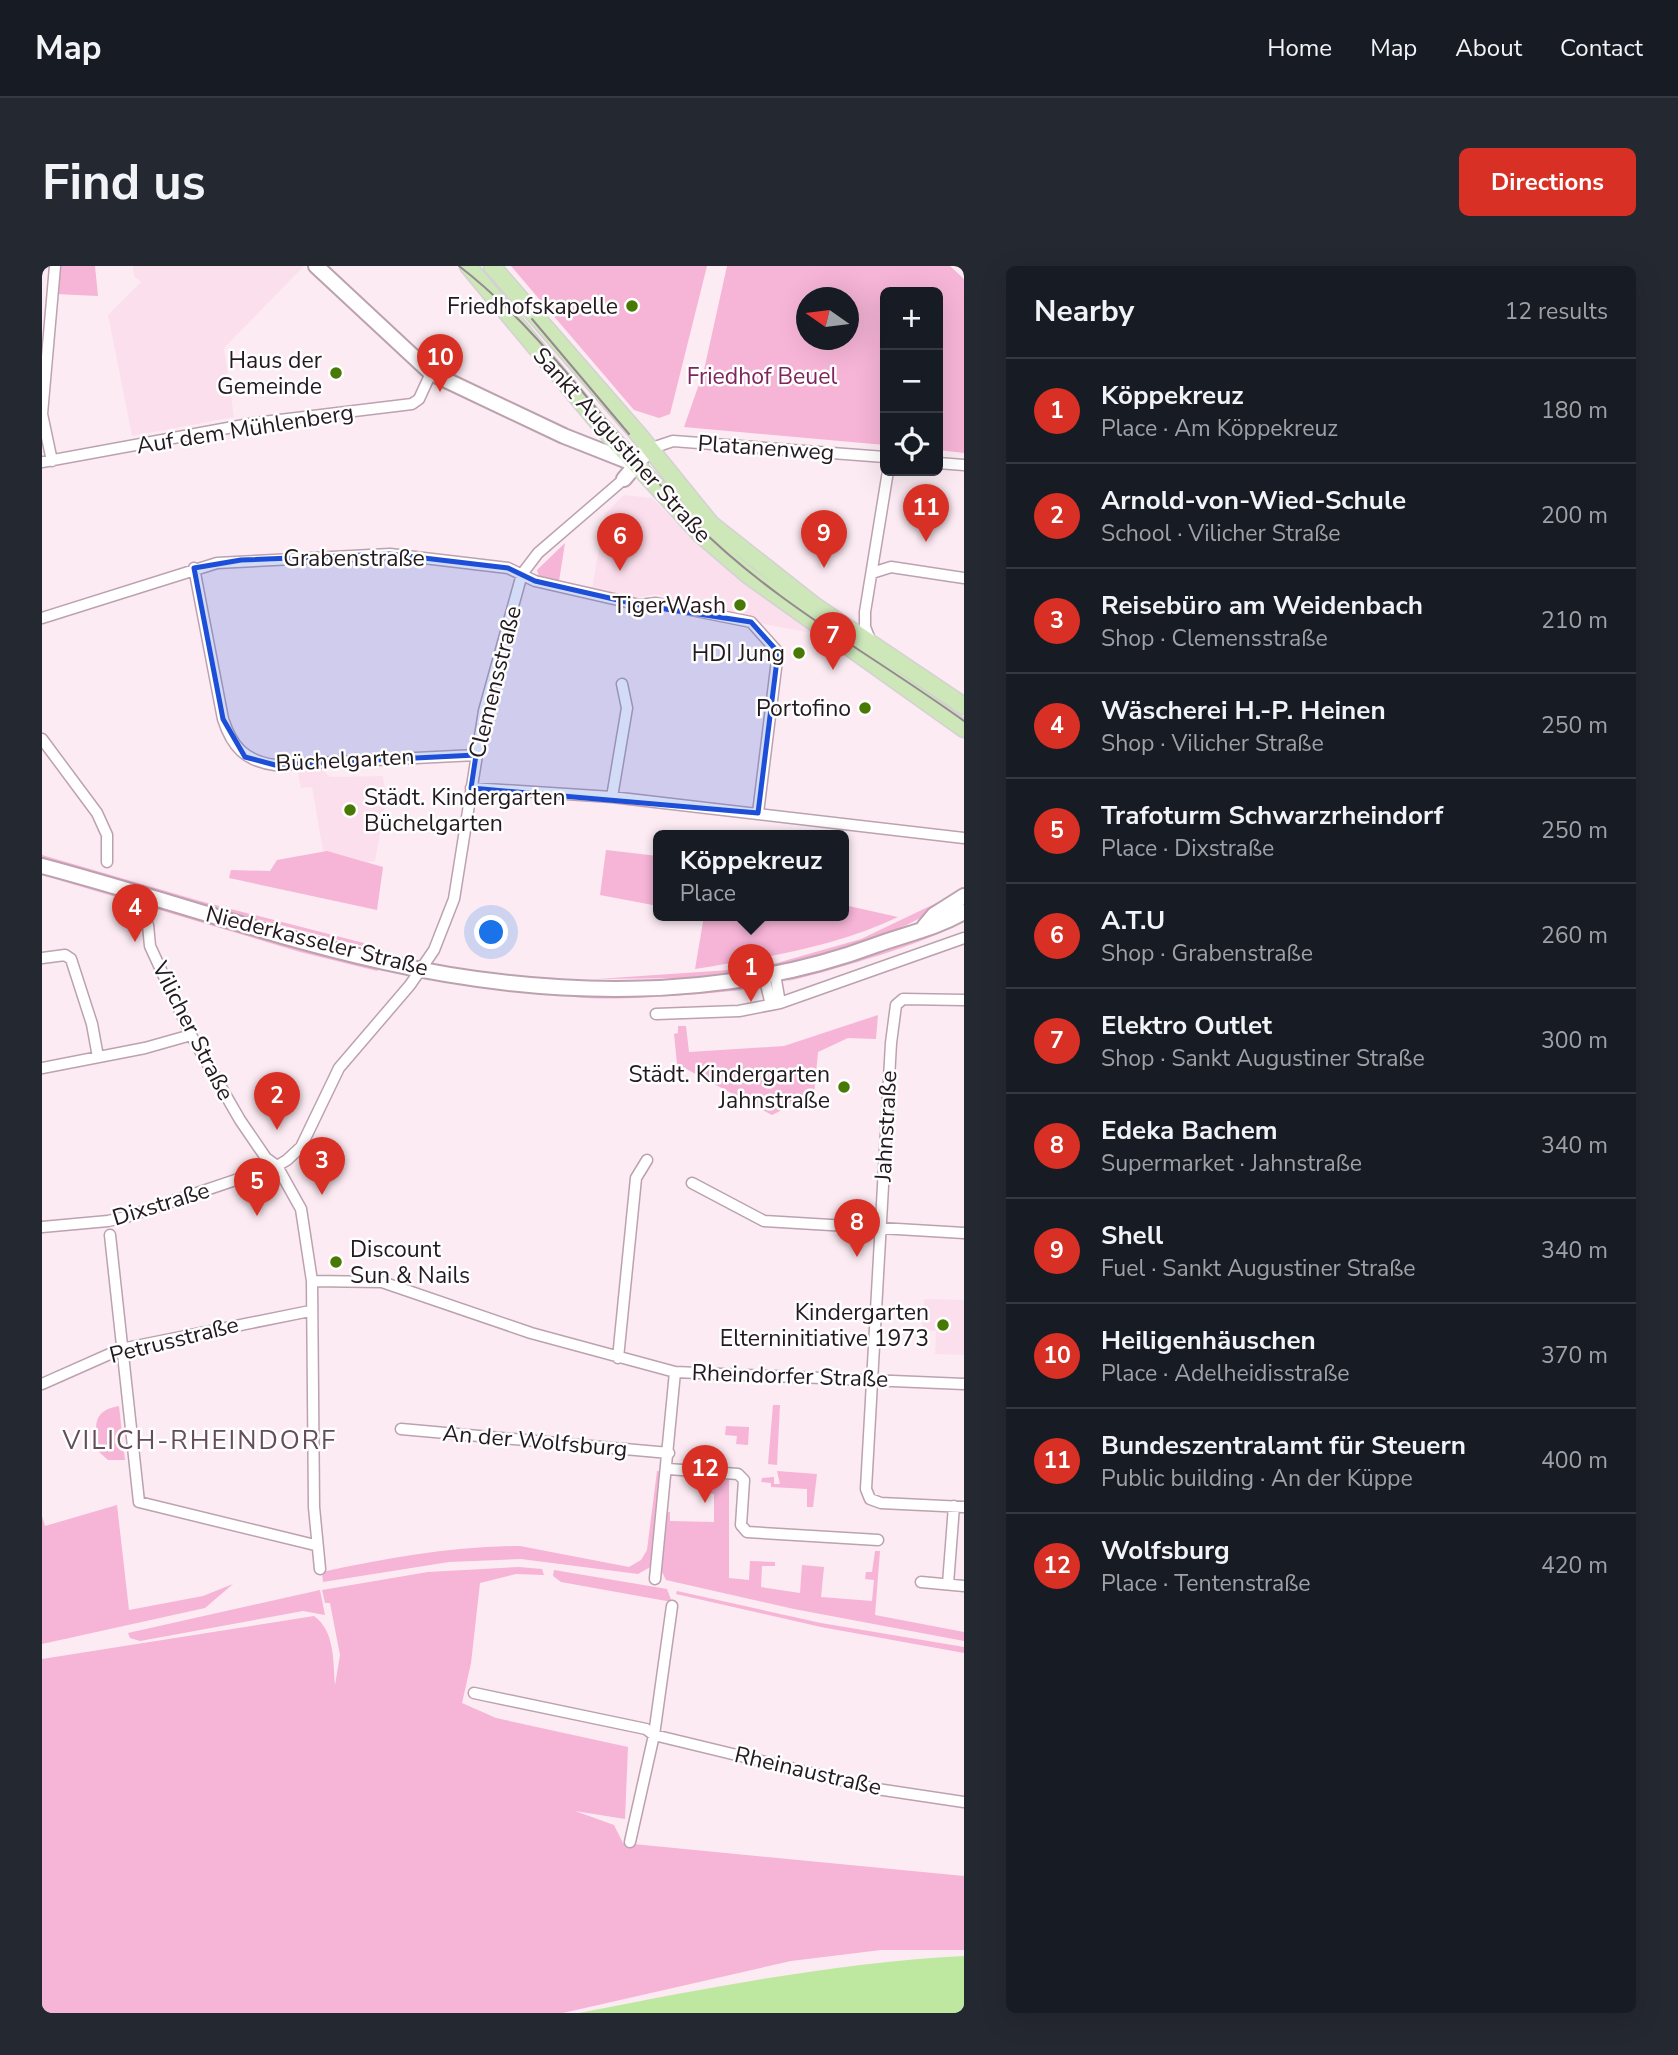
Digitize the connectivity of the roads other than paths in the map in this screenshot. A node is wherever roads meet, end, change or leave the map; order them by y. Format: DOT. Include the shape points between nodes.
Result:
graph roads {
  1 [pos="55,266"];
  2 [pos="316,266"];
  3 [pos="468,266"];
  4 [pos="492,266"];
  5 [pos="429,377"];
  6 [pos="649,449"];
  7 [pos="880,457"];
  8 [pos="47,462"];
  9 [pos="943,463"];
  10 [pos="635,464"];
  11 [pos="964,465"];
  12 [pos="887,476"];
  13 [pos="624,479"];
  14 [pos="875,552"];
  15 [pos="891,567"];
  16 [pos="194,568"];
  17 [pos="872,573"];
  18 [pos="522,574"];
  19 [pos="964,578"];
  20 [pos="865,612"];
  21 [pos="42,618"];
  22 [pos="842,624"];
  23 [pos="871,642"];
  24 [pos="622,684"];
  25 [pos="964,706"];
  26 [pos="964,729"];
  27 [pos="42,739"];
  28 [pos="476,755"];
  29 [pos="471,788"];
  30 [pos="612,797"];
  31 [pos="758,813"];
  32 [pos="964,838"];
  33 [pos="107,862"];
  34 [pos="42,866"];
  35 [pos="964,896"];
  36 [pos="964,912"];
  37 [pos="148,925"];
  38 [pos="924,927"];
  39 [pos="964,938"];
  40 [pos="42,958"];
  41 [pos="421,969"];
  42 [pos="770,975"];
  43 [pos="964,1000"];
  44 [pos="775,1004"];
  45 [pos="656,1014"];
  46 [pos="191,1035"];
  47 [pos="98,1057"];
  48 [pos="42,1068"];
  49 [pos="646,1160"];
  50 [pos="277,1166"];
  51 [pos="692,1183"];
  52 [pos="42,1227"];
  53 [pos="880,1228"];
  54 [pos="964,1233"];
  55 [pos="110,1235"];
  56 [pos="312,1282"];
  57 [pos="310,1311"];
  58 [pos="121,1349"];
  59 [pos="618,1358"];
  60 [pos="675,1372"];
  61 [pos="873,1378"];
  62 [pos="42,1384"];
  63 [pos="964,1384"];
  64 [pos="401,1429"];
  65 [pos="669,1453"];
  66 [pos="668,1469"];
  67 [pos="959,1507"];
  68 [pos="878,1540"];
  69 [pos="315,1545"];
  70 [pos="320,1569"];
  71 [pos="655,1579"];
  72 [pos="921,1582"];
  73 [pos="948,1584"];
  74 [pos="964,1586"];
  75 [pos="672,1605"];
  76 [pos="474,1693"];
  77 [pos="654,1735"];
  78 [pos="964,1802"];
  79 [pos="630,1842"];
  1 -- 8 [label="street" via="42,414"];
  2 -- 5 [label="main road"];
  3 -- 10 [label="main road, Sankt Augustiner Straße"];
  4 -- 6 [label="main road, Sankt Augustiner Straße"];
  5 -- 8 [label="street, Auf dem Mühlenberg" via="412,404 255,423"];
  5 -- 10 [label="main road"];
  6 -- 7 [label="street, Platanenweg" via="673,441"];
  6 -- 10 [label="main road, Clemensstraße"];
  6 -- 22 [label="main road, Sankt Augustiner Straße" via="711,524"];
  9 -- 11 [label="street"];
  10 -- 13 [label="main road, Clemensstraße"];
  10 -- 26 [label="main road, Sankt Augustiner Straße" via="677,512 732,563"];
  12 -- 14 [label="street"];
  13 -- 18 [label="street, Clemensstraße" via="538,553"];
  14 -- 15 [label="street"];
  14 -- 17 [label="street"];
  15 -- 17 [label="street"];
  15 -- 19 [label="street"];
  16 -- 18 [label="street, Grabenstraße" via="240,560 390,554 509,568"];
  16 -- 21 [label="street, Grabenstraße"];
  16 -- 28 [label="street, Büchelgarten" via="223,719 229,737 245,757 275,765"];
  17 -- 20 [label="street"];
  18 -- 28 [label="street, Clemensstraße"];
  18 -- 31 [label="street, Grabenstraße" via="640,605 656,603 751,622 778,652"];
  20 -- 22 [label="street" via="859,621"];
  20 -- 23 [label="street"];
  22 -- 23 [label="main road, Sankt Augustiner Straße"];
  23 -- 25 [label="main road, Sankt Augustiner Straße"];
  24 -- 30 [label="street" via="627,708"];
  27 -- 33 [label="street" via="97,813 107,835"];
  28 -- 29 [label="street, Clemensstraße"];
  29 -- 30 [label="street"];
  29 -- 41 [label="street, Clemensstraße" via="454,899"];
  30 -- 31 [label="street"];
  31 -- 32 [label="street"];
  34 -- 41 [label="main road, Niederkasseler Straße" via="275,934"];
  35 -- 38 [label="main road, Niederkasseler Straße"];
  36 -- 38 [label="main road, Niederkasseler Straße" via="940,926"];
  37 -- 46 [label="street, Vilicher Straße" via="150,946"];
  38 -- 42 [label="main road, Niederkasseler Straße" via="849,955"];
  39 -- 44 [label="street"];
  40 -- 47 [label="street" via="65,955 71,959"];
  41 -- 42 [label="main road, Niederkasseler Straße" via="582,987 663,988"];
  41 -- 50 [label="street, Clemensstraße" via="340,1068 301,1147"];
  42 -- 44 [label="street"];
  43 -- 53 [label="street, Jahnstraße" via="903,999 896,1005"];
  44 -- 45 [label="street" via="738,1011"];
  46 -- 47 [label="street"];
  46 -- 50 [label="street, Vilicher Straße" via="240,1120"];
  47 -- 48 [label="street"];
  49 -- 59 [label="street" via="636,1178"];
  50 -- 52 [label="street, Dixstraße" via="117,1219"];
  50 -- 56 [label="street" via="301,1209"];
  51 -- 53 [label="street" via="764,1221"];
  53 -- 54 [label="street"];
  53 -- 61 [label="street, Jahnstraße"];
  55 -- 58 [label="street"];
  56 -- 57 [label="street"];
  56 -- 59 [label="street, Rheindorfer Straße" via="382,1282 438,1304"];
  57 -- 58 [label="street, Petrusstraße"];
  57 -- 69 [label="street"];
  58 -- 62 [label="street, Petrusstraße"];
  58 -- 69 [label="street" via="139,1502"];
  59 -- 60 [label="street, Rheindorfer Straße"];
  60 -- 61 [label="street, Rheindorfer Straße"];
  60 -- 65 [label="street"];
  61 -- 63 [label="street, Rheindorfer Straße"];
  61 -- 67 [label="street, Jahnstraße" via="866,1489 870,1499"];
  64 -- 65 [label="street, An der Wolfsburg"];
  65 -- 66 [label="street"];
  66 -- 68 [label="street" via="738,1474 744,1480 741,1525 747,1532"];
  66 -- 71 [label="street"];
  67 -- 73 [label="street"];
  69 -- 70 [label="street"];
  72 -- 73 [label="street"];
  73 -- 74 [label="street"];
  75 -- 77 [label="street"];
  76 -- 77 [label="street, Rheinaustraße" via="646,1729"];
  77 -- 78 [label="street, Rheinaustraße" via="877,1789"];
  77 -- 79 [label="street"];
}
